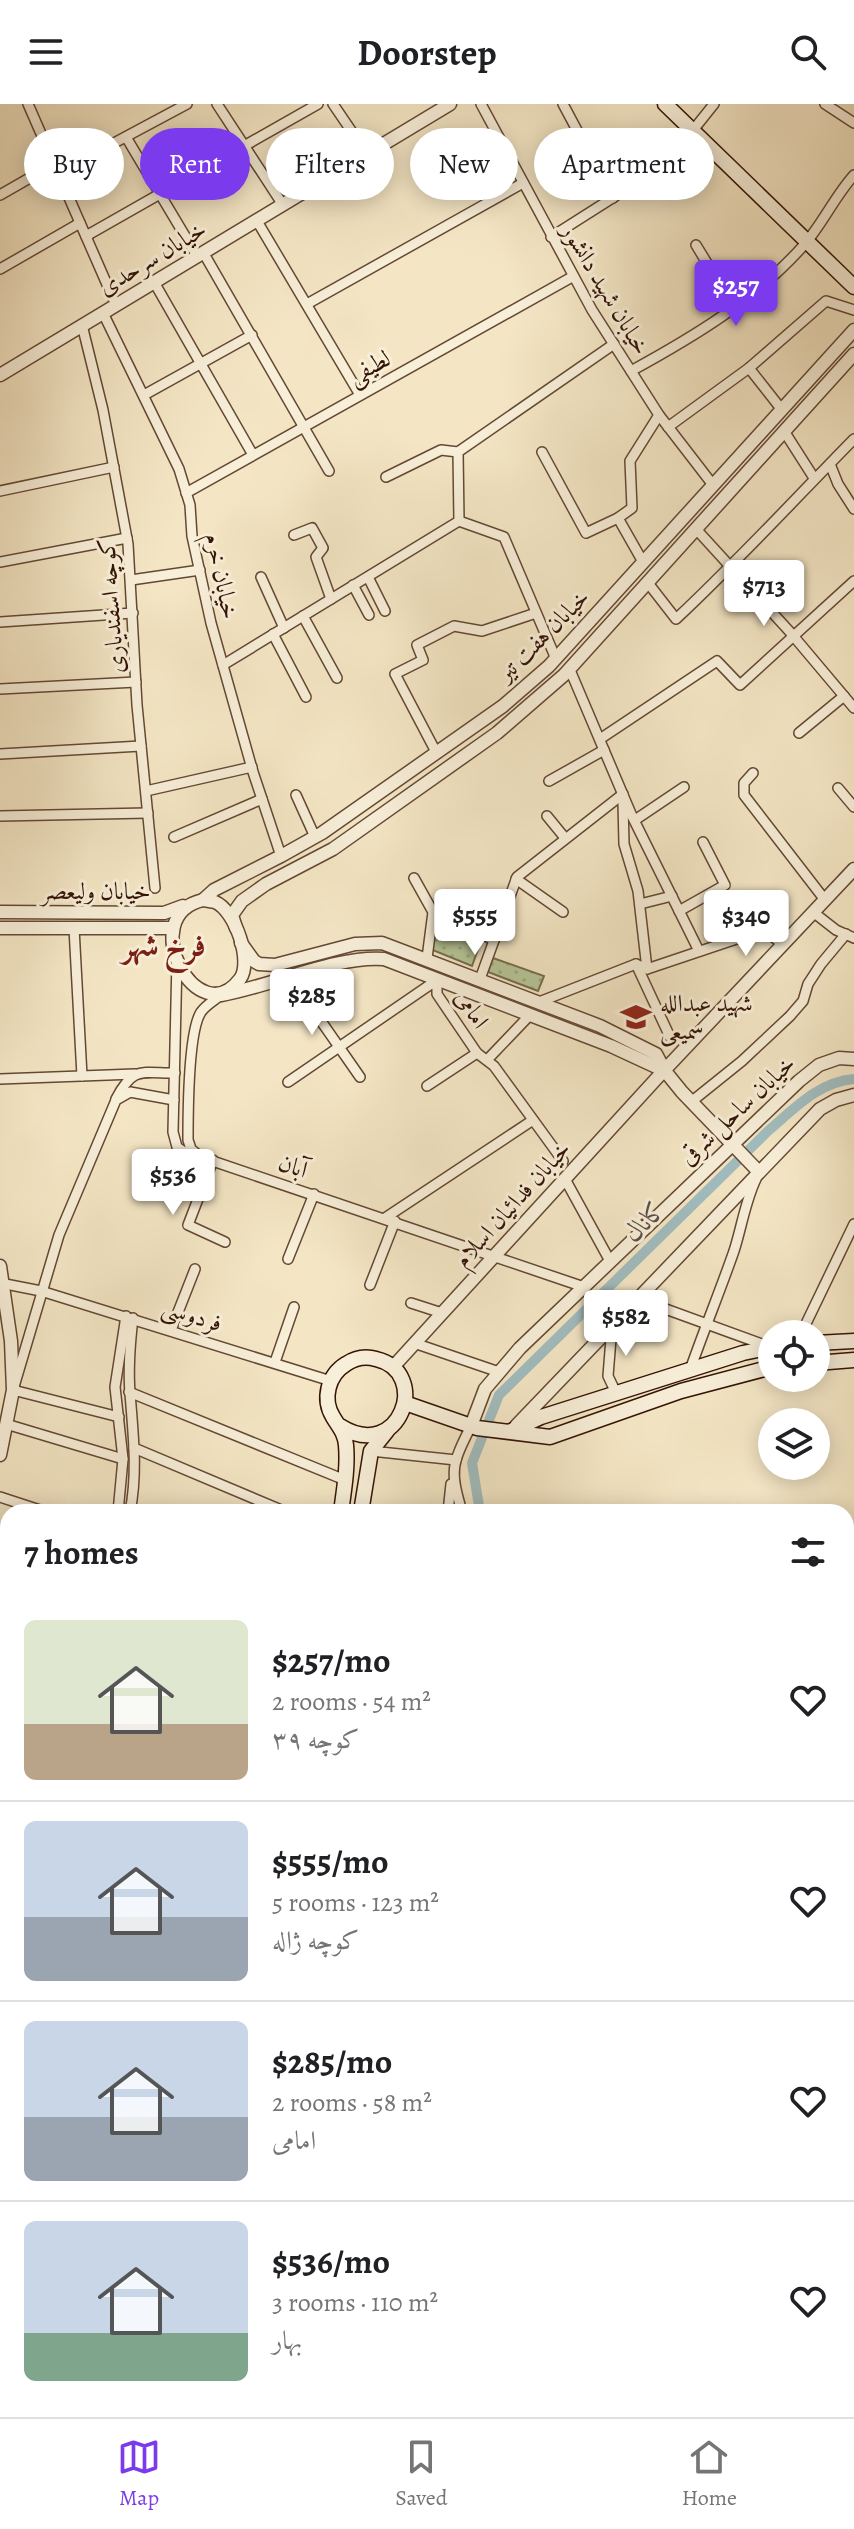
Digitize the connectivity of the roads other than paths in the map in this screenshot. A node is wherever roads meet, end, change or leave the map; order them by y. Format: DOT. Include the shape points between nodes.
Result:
graph roads {
  1 [pos="28,104"];
  2 [pos="187,104"];
  3 [pos="217,104"];
  4 [pos="318,104"];
  5 [pos="333,104"];
  6 [pos="450,104"];
  7 [pos="481,104"];
  8 [pos="563,104"];
  9 [pos="665,104"];
  10 [pos="714,104"];
  11 [pos="825,104"];
  12 [pos="854,123"];
  13 [pos="38,128"];
  14 [pos="233,128"];
  15 [pos="349,128"];
  16 [pos="576,128"];
  17 [pos="690,128"];
  18 [pos="694,128"];
  19 [pos="126,137"];
  20 [pos="394,138"];
  21 [pos="250,143"];
  22 [pos="714,151"];
  23 [pos="250,154"];
  24 [pos="140,160"];
  25 [pos="854,175"];
  26 [pos="24,183"];
  27 [pos="523,183"];
  28 [pos="0,195"];
  29 [pos="70,200"];
  30 [pos="149,200"];
  31 [pos="164,200"];
  32 [pos="291,200"];
  33 [pos="610,200"];
  34 [pos="283,205"];
  35 [pos="257,221"];
  36 [pos="80,223"];
  37 [pos="86,236"];
  38 [pos="551,237"];
  39 [pos="807,241"];
  40 [pos="696,245"];
  41 [pos="200,254"];
  42 [pos="0,269"];
  43 [pos="572,277"];
  44 [pos="154,282"];
  45 [pos="854,287"];
  46 [pos="307,304"];
  47 [pos="116,305"];
  48 [pos="735,309"];
  49 [pos="854,310"];
  50 [pos="103,313"];
  51 [pos="82,325"];
  52 [pos="854,330"];
  53 [pos="252,335"];
  54 [pos="614,344"];
  55 [pos="841,344"];
  56 [pos="853,354"];
  57 [pos="201,363"];
  58 [pos="749,368"];
  59 [pos="631,371"];
  60 [pos="0,375"];
  61 [pos="144,395"];
  62 [pos="360,395"];
  63 [pos="782,410"];
  64 [pos="659,415"];
  65 [pos="304,426"];
  66 [pos="668,427"];
  67 [pos="784,431"];
  68 [pos="854,439"];
  69 [pos="458,452"];
  70 [pos="542,452"];
  71 [pos="253,455"];
  72 [pos="830,464"];
  73 [pos="114,467"];
  74 [pos="329,471"];
  75 [pos="386,477"];
  76 [pos="814,478"];
  77 [pos="713,485"];
  78 [pos="0,491"];
  79 [pos="186,493"];
  80 [pos="724,498"];
  81 [pos="854,509"];
  82 [pos="618,518"];
  83 [pos="459,521"];
  84 [pos="696,529"];
  85 [pos="294,535"];
  86 [pos="127,538"];
  87 [pos="0,562"];
  88 [pos="643,562"];
  89 [pos="731,568"];
  90 [pos="200,570"];
  91 [pos="261,577"];
  92 [pos="368,577"];
  93 [pos="131,580"];
  94 [pos="854,581"];
  95 [pos="648,583"];
  96 [pos="353,585"];
  97 [pos="331,599"];
  98 [pos="385,611"];
  99 [pos="133,613"];
  100 [pos="536,613"];
  101 [pos="369,615"];
  102 [pos="303,616"];
  103 [pos="0,622"];
  104 [pos="284,628"];
  105 [pos="273,634"];
  106 [pos="794,637"];
  107 [pos="556,659"];
  108 [pos="223,665"];
  109 [pos="570,670"];
  110 [pos="337,678"];
  111 [pos="136,682"];
  112 [pos="0,689"];
  113 [pos="844,696"];
  114 [pos="306,697"];
  115 [pos="854,708"];
  116 [pos="799,733"];
  117 [pos="600,739"];
  118 [pos="141,746"];
  119 [pos="604,750"];
  120 [pos="436,752"];
  121 [pos="0,754"];
  122 [pos="252,767"];
  123 [pos="753,773"];
  124 [pos="549,781"];
  125 [pos="684,787"];
  126 [pos="838,788"];
  127 [pos="146,791"];
  128 [pos="623,794"];
  129 [pos="296,795"];
  130 [pos="262,799"];
  131 [pos="854,807"];
  132 [pos="148,813"];
  133 [pos="0,816"];
  134 [pos="547,816"];
  135 [pos="635,820"];
  136 [pos="174,837"];
  137 [pos="315,837"];
  138 [pos="565,838"];
  139 [pos="703,842"];
  140 [pos="281,856"];
  141 [pos="854,869"];
  142 [pos="414,878"];
  143 [pos="516,879"];
  144 [pos="155,888"];
  145 [pos="711,894"];
  146 [pos="672,896"];
  147 [pos="825,900"];
  148 [pos="196,902"];
  149 [pos="640,904"];
  150 [pos="679,911"];
  151 [pos="0,912"];
  152 [pos="433,912"];
  153 [pos="563,912"];
  154 [pos="813,912"];
  155 [pos="0,928"];
  156 [pos="74,928"];
  157 [pos="172,928"];
  158 [pos="236,928"];
  159 [pos="850,936"];
  160 [pos="494,940"];
  161 [pos="733,940"];
  162 [pos="241,943"];
  163 [pos="783,944"];
  164 [pos="699,951"];
  165 [pos="177,957"];
  166 [pos="427,958"];
  167 [pos="636,964"];
  168 [pos="647,969"];
  169 [pos="291,978"];
  170 [pos="480,979"];
  171 [pos="437,980"];
  172 [pos="221,995"];
  173 [pos="539,1002"];
  174 [pos="530,1015"];
  175 [pos="670,1037"];
  176 [pos="339,1046"];
  177 [pos="477,1053"];
  178 [pos="854,1059"];
  179 [pos="487,1060"];
  180 [pos="665,1071"];
  181 [pos="175,1073"];
  182 [pos="135,1074"];
  183 [pos="82,1076"];
  184 [pos="360,1077"];
  185 [pos="0,1079"];
  186 [pos="288,1082"];
  187 [pos="427,1086"];
  188 [pos="854,1095"];
  189 [pos="116,1100"];
  190 [pos="174,1100"];
  191 [pos="691,1102"];
  192 [pos="533,1120"];
  193 [pos="734,1147"];
  194 [pos="197,1154"];
  195 [pos="213,1160"];
  196 [pos="563,1161"];
  197 [pos="756,1170"];
  198 [pos="565,1179"];
  199 [pos="314,1194"];
  200 [pos="390,1220"];
  201 [pos="854,1224"];
  202 [pos="225,1242"];
  203 [pos="496,1255"];
  204 [pos="288,1259"];
  205 [pos="610,1261"];
  206 [pos="0,1266"];
  207 [pos="195,1269"];
  208 [pos="1,1283"];
  209 [pos="370,1285"];
  210 [pos="584,1287"];
  211 [pos="41,1291"];
  212 [pos="638,1299"];
  213 [pos="411,1303"];
  214 [pos="294,1307"];
  215 [pos="442,1313"];
  216 [pos="129,1317"];
  217 [pos="808,1320"];
  218 [pos="707,1324"];
  219 [pos="612,1326"];
  220 [pos="171,1330"];
  221 [pos="854,1341"];
  222 [pos="758,1342"];
  223 [pos="830,1342"];
  224 [pos="414,1343"];
  225 [pos="758,1351"];
  226 [pos="6,1357"];
  227 [pos="854,1360"];
  228 [pos="275,1362"];
  229 [pos="830,1362"];
  230 [pos="393,1367"];
  231 [pos="690,1370"];
  232 [pos="758,1371"];
  233 [pos="499,1372"];
  234 [pos="331,1381"];
  235 [pos="13,1390"];
  236 [pos="129,1392"];
  237 [pos="617,1395"];
  238 [pos="405,1403"];
  239 [pos="119,1417"];
  240 [pos="6,1424"];
  241 [pos="340,1426"];
  242 [pos="474,1427"];
  243 [pos="388,1429"];
  244 [pos="507,1431"];
  245 [pos="134,1448"];
  246 [pos="371,1451"];
  247 [pos="0,1455"];
  248 [pos="123,1459"];
  249 [pos="456,1460"];
  250 [pos="452,1477"];
  251 [pos="345,1480"];
  252 [pos="0,1497"];
  253 [pos="21,1504"];
  254 [pos="119,1504"];
  255 [pos="131,1504"];
  256 [pos="267,1504"];
  257 [pos="342,1504"];
  258 [pos="362,1504"];
  259 [pos="449,1504"];
  260 [pos="460,1504"];
  1 -- 13 [label="street"];
  2 -- 19 [label="street"];
  3 -- 14 [label="street"];
  4 -- 21 [label="street"];
  5 -- 15 [label="street"];
  6 -- 20 [label="street, خیابان سرحدی"];
  7 -- 27 [label="street, خیابان شهید دانشور"];
  8 -- 16 [label="street"];
  9 -- 17 [label="main road"];
  10 -- 18 [label="street"];
  11 -- 12 [label="street"];
  19 -- 24 [label="street"];
  22 -- 39 [label="main road"];
  23 -- 34 [label="street"];
  25 -- 39 [label="street"];
  26 -- 28 [label="street"];
  27 -- 38 [label="street, خیابان شهید دانشور"];
  27 -- 46 [label="street"];
  29 -- 36 [label="street"];
  30 -- 37 [label="street"];
  31 -- 41 [label="street"];
  32 -- 34 [label="street, خیابان سرحدی"];
  33 -- 38 [label="street"];
  34 -- 35 [label="street, خیابان سرحدی"];
  35 -- 41 [label="street, خیابان سرحدی"];
  35 -- 46 [label="street"];
  36 -- 37 [label="street"];
  36 -- 42 [label="street"];
  37 -- 47 [label="street"];
  38 -- 43 [label="street, خیابان شهید دانشور"];
  39 -- 45 [label="main road"];
  39 -- 48 [label="street" via="777,275"];
  40 -- 48 [label="street"];
  41 -- 44 [label="street, خیابان سرحدی"];
  41 -- 53 [label="street"];
  43 -- 54 [label="street, خیابان شهید دانشور"];
  43 -- 62 [label="street, لطیفی"];
  44 -- 47 [label="street, خیابان سرحدی"];
  44 -- 57 [label="street"];
  46 -- 62 [label="street"];
  47 -- 50 [label="street, خیابان سرحدی"];
  48 -- 59 [label="street"];
  49 -- 58 [label="street" via="826,301"];
  50 -- 51 [label="street, خیابان سرحدی"];
  50 -- 61 [label="street, خیابان خرم"];
  51 -- 60 [label="street, خیابان سرحدی"];
  51 -- 73 [label="street, کوچه اسفندیاری"];
  52 -- 55 [label="street, خیابان هفت تیر"];
  53 -- 57 [label="street"];
  53 -- 65 [label="street"];
  54 -- 59 [label="street, خیابان شهید دانشور"];
  54 -- 69 [label="street"];
  55 -- 56 [label="street"];
  55 -- 63 [label="street, خیابان هفت تیر"];
  56 -- 67 [label="street, خیابان هفت تیر"];
  57 -- 61 [label="street"];
  57 -- 71 [label="street"];
  58 -- 63 [label="street"];
  58 -- 66 [label="street"];
  59 -- 64 [label="street, خیابان شهید دانشور"];
  61 -- 79 [label="street, خیابان خرم"];
  62 -- 65 [label="street, لطیفی"];
  63 -- 77 [label="street, خیابان هفت تیر"];
  64 -- 66 [label="street, خیابان شهید دانشور"];
  64 -- 82 [label="street" via="630,461 632,508"];
  65 -- 71 [label="street, لطیفی"];
  65 -- 74 [label="street"];
  66 -- 77 [label="street, خیابان شهید دانشور"];
  67 -- 76 [label="street"];
  67 -- 80 [label="street, خیابان هفت تیر"];
  68 -- 72 [label="street"];
  69 -- 75 [label="street" via="441,450"];
  69 -- 83 [label="street"];
  70 -- 82 [label="street" via="586,533"];
  71 -- 79 [label="street, لطیفی"];
  72 -- 76 [label="street"];
  72 -- 81 [label="street"];
  73 -- 78 [label="street"];
  73 -- 86 [label="street, کوچه اسفندیاری"];
  76 -- 89 [label="street"];
  77 -- 80 [label="street"];
  77 -- 88 [label="street, خیابان هفت تیر"];
  79 -- 90 [label="street, خیابان خرم"];
  80 -- 84 [label="street, خیابان هفت تیر"];
  82 -- 88 [label="street"];
  83 -- 92 [label="street"];
  83 -- 100 [label="street" via="504,537"];
  84 -- 89 [label="street"];
  84 -- 95 [label="street, خیابان هفت تیر"];
  85 -- 97 [label="street" via="312,528 323,548 316,557"];
  86 -- 87 [label="street"];
  86 -- 93 [label="street, کوچه اسفندیاری"];
  88 -- 107 [label="street, خیابان هفت تیر"];
  89 -- 95 [label="street" via="676,619"];
  89 -- 106 [label="street"];
  90 -- 93 [label="street"];
  90 -- 108 [label="street, خیابان خرم"];
  91 -- 104 [label="street"];
  92 -- 96 [label="street"];
  92 -- 98 [label="street"];
  93 -- 99 [label="street, کوچه اسفندیاری"];
  94 -- 106 [label="street"];
  95 -- 109 [label="street, خیابان هفت تیر"];
  96 -- 97 [label="street"];
  96 -- 101 [label="street"];
  97 -- 102 [label="street"];
  99 -- 103 [label="street"];
  99 -- 111 [label="street, کوچه اسفندیاری"];
  100 -- 107 [label="street"];
  100 -- 120 [label="street" via="482,631 454,626 417,645 423,660 395,674"];
  102 -- 104 [label="street"];
  102 -- 110 [label="street"];
  104 -- 105 [label="street"];
  105 -- 108 [label="street"];
  105 -- 114 [label="street"];
  106 -- 113 [label="street"];
  106 -- 117 [label="street" via="740,685 717,661"];
  107 -- 120 [label="street, خیابان هفت تیر" via="503,706"];
  108 -- 122 [label="street, خیابان خرم"];
  109 -- 117 [label="street"];
  109 -- 158 [label="street, خیابان هفت تیر" via="497,733 333,849 242,901 232,915"];
  111 -- 112 [label="street"];
  111 -- 118 [label="street, کوچه اسفندیاری"];
  113 -- 115 [label="street"];
  113 -- 116 [label="street"];
  117 -- 119 [label="street"];
  118 -- 121 [label="street"];
  118 -- 127 [label="street, کوچه اسفندیاری"];
  119 -- 124 [label="street"];
  119 -- 128 [label="street"];
  120 -- 137 [label="street, خیابان هفت تیر"];
  122 -- 127 [label="street"];
  122 -- 130 [label="street, خیابان خرم"];
  123 -- 147 [label="street" via="744,783 744,795"];
  125 -- 135 [label="street"];
  126 -- 131 [label="street"];
  127 -- 132 [label="street, کوچه اسفندیاری"];
  128 -- 135 [label="street"];
  128 -- 138 [label="street"];
  128 -- 149 [label="street" via="624,844"];
  129 -- 137 [label="street"];
  130 -- 136 [label="street"];
  130 -- 140 [label="street, خیابان خرم"];
  132 -- 133 [label="street"];
  132 -- 144 [label="street, کوچه اسفندیاری"];
  134 -- 138 [label="street"];
  135 -- 146 [label="street"];
  137 -- 140 [label="street, خیابان هفت تیر"];
  138 -- 143 [label="street"];
  139 -- 145 [label="street" via="725,885"];
  140 -- 148 [label="street, خیابان هفت تیر"];
  141 -- 147 [label="street, خیابان فدائیان اسلام"];
  142 -- 152 [label="street"];
  143 -- 153 [label="street"];
  143 -- 160 [label="street"];
  145 -- 150 [label="street"];
  145 -- 161 [label="street"];
  146 -- 149 [label="street"];
  146 -- 150 [label="street"];
  147 -- 154 [label="street, خیابان فدائیان اسلام"];
  148 -- 151 [label="street, خیابان ولیعصر" via="164,913"];
  148 -- 157 [label="street" via="179,913"];
  148 -- 158 [label="street" via="217,902"];
  149 -- 168 [label="street"];
  150 -- 164 [label="street"];
  152 -- 160 [label="street"];
  152 -- 166 [label="street"];
  154 -- 159 [label="street"];
  154 -- 163 [label="street, خیابان فدائیان اسلام"];
  155 -- 156 [label="street, خیابان ولیعصر"];
  156 -- 157 [label="street, خیابان ولیعصر"];
  156 -- 183 [label="street"];
  157 -- 165 [label="street"];
  158 -- 162 [label="street"];
  159 -- 191 [label="street" via="821,964 790,1016"];
  160 -- 170 [label="street"];
  161 -- 163 [label="street" via="763,930"];
  161 -- 164 [label="street"];
  162 -- 166 [label="street" via="259,964 382,943"];
  162 -- 172 [label="street" via="243,975"];
  163 -- 180 [label="street, خیابان فدائیان اسلام"];
  164 -- 168 [label="street"];
  165 -- 172 [label="street" via="194,988"];
  165 -- 181 [label="street"];
  166 -- 170 [label="street"];
  167 -- 168 [label="street"];
  167 -- 173 [label="street"];
  167 -- 175 [label="street"];
  169 -- 171 [label="street" via="370,958"];
  169 -- 172 [label="street"];
  169 -- 176 [label="street"];
  170 -- 173 [label="street"];
  171 -- 174 [label="street"];
  171 -- 176 [label="street, امامی"];
  171 -- 177 [label="street, امامی" via="437,994"];
  172 -- 194 [label="street" via="200,1013 196,1028 188,1140"];
  173 -- 180 [label="street" via="656,1054"];
  174 -- 179 [label="street"];
  174 -- 180 [label="street"];
  176 -- 184 [label="street"];
  176 -- 186 [label="street, امامی"];
  177 -- 179 [label="street, امامی"];
  177 -- 187 [label="street"];
  178 -- 193 [label="street, خیابان ساحل شرقی" via="819,1065"];
  179 -- 192 [label="street, امامی"];
  180 -- 191 [label="street"];
  180 -- 198 [label="street, خیابان فدائیان اسلام"];
  181 -- 182 [label="street"];
  181 -- 190 [label="street"];
  182 -- 183 [label="street"];
  182 -- 189 [label="street"];
  183 -- 185 [label="street"];
  188 -- 197 [label="street" via="820,1109"];
  189 -- 190 [label="street" via="130,1092"];
  189 -- 211 [label="street"];
  190 -- 194 [label="street" via="177,1147"];
  191 -- 193 [label="street"];
  192 -- 196 [label="street, امامی"];
  192 -- 200 [label="street"];
  193 -- 197 [label="street"];
  193 -- 205 [label="street, خیابان ساحل شرقی"];
  194 -- 195 [label="street, آبان"];
  195 -- 199 [label="street, آبان"];
  195 -- 202 [label="street" via="188,1225"];
  197 -- 212 [label="street"];
  197 -- 218 [label="street"];
  198 -- 203 [label="street, خیابان فدائیان اسلام"];
  198 -- 205 [label="street"];
  199 -- 200 [label="street, آبان"];
  199 -- 204 [label="street"];
  200 -- 203 [label="street, آبان"];
  200 -- 209 [label="street"];
  201 -- 217 [label="street"];
  203 -- 210 [label="street, آبان"];
  203 -- 215 [label="street, خیابان فدائیان اسلام"];
  205 -- 210 [label="street, خیابان ساحل شرقی"];
  206 -- 208 [label="street"];
  207 -- 220 [label="street"];
  208 -- 211 [label="street, فردوسی"];
  208 -- 226 [label="street"];
  210 -- 233 [label="street, خیابان ساحل شرقی"];
  211 -- 216 [label="street, فردوسی"];
  211 -- 235 [label="street"];
  212 -- 218 [label="street"];
  212 -- 219 [label="street"];
  213 -- 215 [label="street"];
  214 -- 228 [label="street"];
  215 -- 224 [label="street, خیابان فدائیان اسلام"];
  216 -- 220 [label="street, فردوسی"];
  216 -- 236 [label="street"];
  216 -- 239 [label="street" via="116,1374"];
  218 -- 222 [label="street"];
  218 -- 231 [label="street"];
  219 -- 237 [label="street" via="608,1376"];
  219 -- 244 [label="street"];
  220 -- 228 [label="street, فردوسی"];
  221 -- 223 [label="main road"];
  224 -- 230 [label="street, خیابان فدائیان اسلام"];
  224 -- 233 [label="street"];
  225 -- 231 [label="main road"];
  226 -- 235 [label="street"];
  227 -- 229 [label="main road"];
  228 -- 234 [label="street, فردوسی"];
  230 -- 234 [label="main road" via="363,1358 344,1365"];
  230 -- 238 [label="main road" via="404,1384"];
  231 -- 237 [label="main road"];
  232 -- 244 [label="main road" via="681,1391 550,1437"];
  233 -- 242 [label="street, خیابان ساحل شرقی" via="485,1389"];
  234 -- 241 [label="main road" via="328,1405"];
  235 -- 239 [label="street"];
  235 -- 240 [label="street"];
  236 -- 245 [label="street"];
  236 -- 251 [label="street"];
  237 -- 244 [label="main road"];
  238 -- 242 [label="main road"];
  238 -- 243 [label="main road"];
  239 -- 248 [label="street"];
  240 -- 247 [label="street"];
  240 -- 248 [label="street"];
  241 -- 243 [label="main road" via="363,1436"];
  241 -- 251 [label="main road" via="346,1439"];
  242 -- 244 [label="main road"];
  242 -- 249 [label="street"];
  243 -- 246 [label="main road"];
  245 -- 255 [label="street"];
  245 -- 256 [label="street"];
  246 -- 249 [label="street"];
  246 -- 258 [label="main road"];
  248 -- 254 [label="street"];
  249 -- 250 [label="street"];
  250 -- 259 [label="street"];
  250 -- 260 [label="street"];
  251 -- 257 [label="main road"];
  252 -- 253 [label="street"];
}
